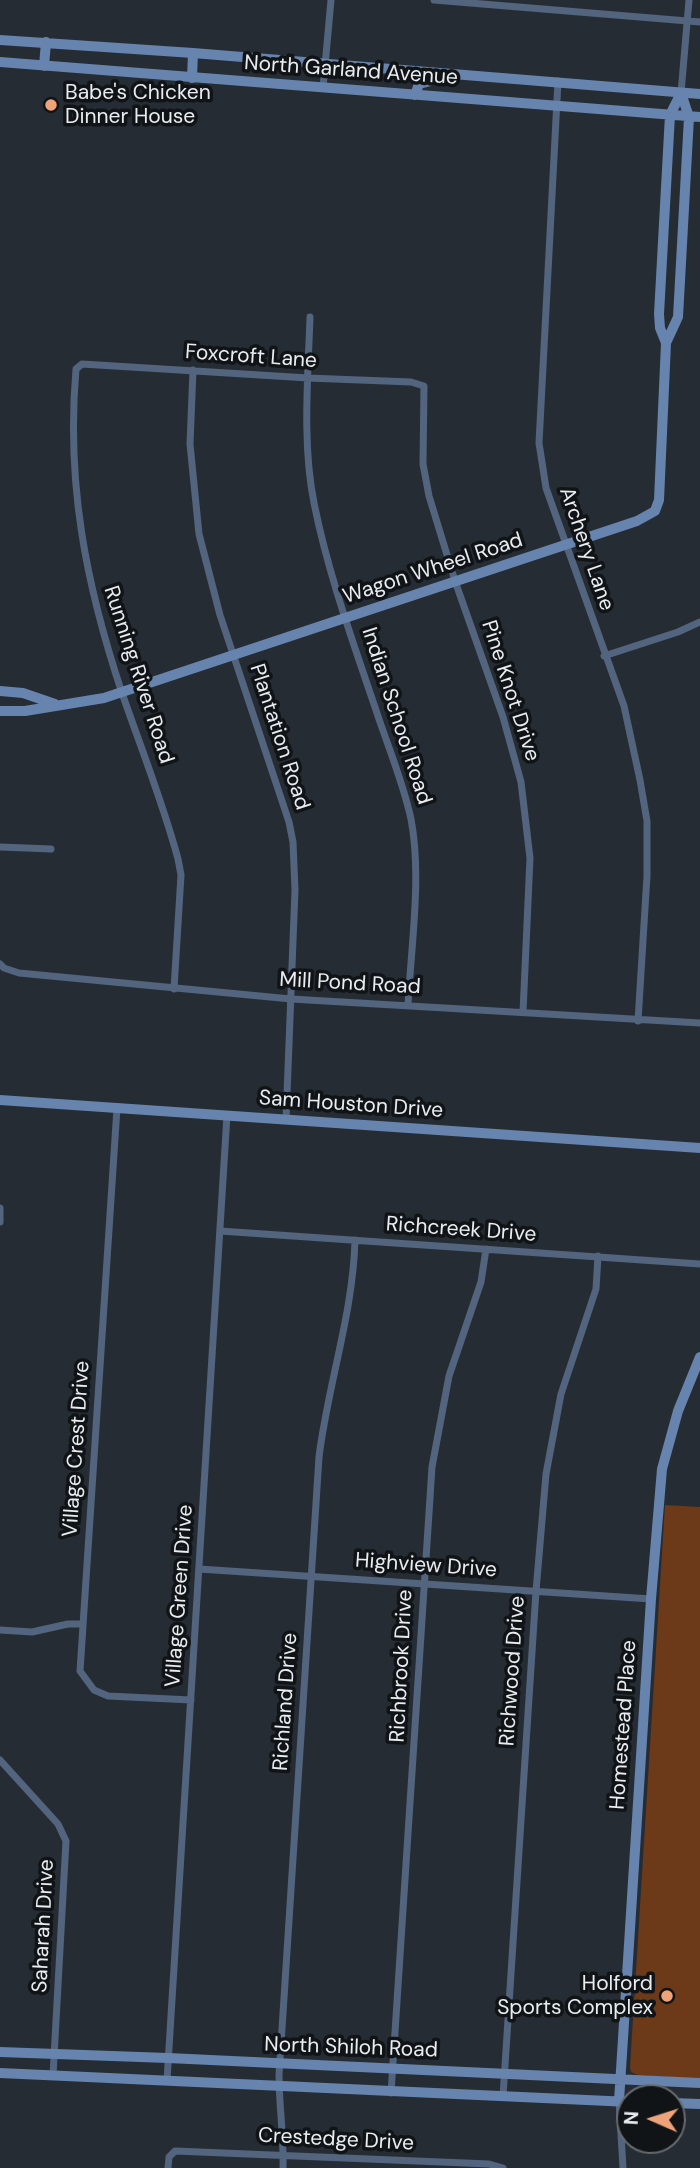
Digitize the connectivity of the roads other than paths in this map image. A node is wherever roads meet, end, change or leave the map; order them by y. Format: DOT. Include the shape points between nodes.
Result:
graph roads {
  1 [pos="331,0"];
  2 [pos="436,0"];
  3 [pos="562,0"];
  4 [pos="688,0"];
  5 [pos="561,11"];
  6 [pos="687,21"];
  7 [pos="700,22"];
  8 [pos="0,40"];
  9 [pos="46,42"];
  10 [pos="193,53"];
  11 [pos="0,62"];
  12 [pos="325,65"];
  13 [pos="44,66"];
  14 [pos="457,75"];
  15 [pos="192,78"];
  16 [pos="558,81"];
  17 [pos="323,88"];
  18 [pos="681,93"];
  19 [pos="700,94"];
  20 [pos="415,95"];
  21 [pos="556,107"];
  22 [pos="670,115"];
  23 [pos="694,117"];
  24 [pos="663,226"];
  25 [pos="682,228"];
  26 [pos="310,317"];
  27 [pos="666,343"];
  28 [pos="76,369"];
  29 [pos="193,370"];
  30 [pos="308,378"];
  31 [pos="424,386"];
  32 [pos="565,544"];
  33 [pos="455,581"];
  34 [pos="345,618"];
  35 [pos="700,622"];
  36 [pos="233,654"];
  37 [pos="604,656"];
  38 [pos="0,691"];
  39 [pos="122,692"];
  40 [pos="59,706"];
  41 [pos="0,711"];
  42 [pos="0,847"];
  43 [pos="51,849"];
  44 [pos="0,964"];
  45 [pos="174,989"];
  46 [pos="291,999"];
  47 [pos="408,1004"];
  48 [pos="523,1012"];
  49 [pos="638,1021"];
  50 [pos="700,1023"];
  51 [pos="0,1100"];
  52 [pos="117,1108"];
  53 [pos="227,1115"];
  54 [pos="286,1120"];
  55 [pos="700,1148"];
  56 [pos="0,1208"];
  57 [pos="0,1222"];
  58 [pos="220,1231"];
  59 [pos="355,1240"];
  60 [pos="486,1249"];
  61 [pos="598,1256"];
  62 [pos="700,1264"];
  63 [pos="700,1357"];
  64 [pos="199,1569"];
  65 [pos="312,1576"];
  66 [pos="425,1584"];
  67 [pos="536,1591"];
  68 [pos="651,1599"];
  69 [pos="83,1625"];
  70 [pos="0,1630"];
  71 [pos="191,1700"];
  72 [pos="0,1760"];
  73 [pos="0,2052"];
  74 [pos="54,2055"];
  75 [pos="168,2058"];
  76 [pos="281,2065"];
  77 [pos="393,2070"];
  78 [pos="0,2073"];
  79 [pos="505,2074"];
  80 [pos="52,2075"];
  81 [pos="167,2080"];
  82 [pos="621,2080"];
  83 [pos="622,2084"];
  84 [pos="700,2084"];
  85 [pos="279,2087"];
  86 [pos="391,2092"];
  87 [pos="503,2096"];
  88 [pos="616,2101"];
  89 [pos="283,2155"];
  90 [pos="394,2164"];
  91 [pos="168,2168"];
  92 [pos="283,2168"];
  93 [pos="503,2168"];
  1 -- 12 [label="street"];
  2 -- 5 [label="street"];
  3 -- 5 [label="street"];
  4 -- 6 [label="street, Wagon Wheel Road"];
  5 -- 6 [label="street"];
  6 -- 7 [label="street"];
  6 -- 18 [label="street, Wagon Wheel Road"];
  8 -- 9 [label="street, North Garland Avenue"];
  9 -- 10 [label="street, North Garland Avenue"];
  9 -- 13 [label="street"];
  10 -- 12 [label="street, North Garland Avenue"];
  10 -- 15 [label="street"];
  11 -- 13 [label="street, North Garland Avenue"];
  12 -- 14 [label="street, North Garland Avenue"];
  12 -- 17 [label="street"];
  13 -- 15 [label="street, North Garland Avenue"];
  14 -- 16 [label="street, North Garland Avenue"];
  14 -- 20 [label="street" via="419,83"];
  15 -- 17 [label="street, North Garland Avenue"];
  16 -- 18 [label="street, North Garland Avenue"];
  16 -- 21 [label="street, Archery Lane"];
  17 -- 20 [label="street, North Garland Avenue"];
  18 -- 19 [label="street, North Garland Avenue"];
  18 -- 22 [label="street, Wagon Wheel Road"];
  18 -- 23 [label="street, Wagon Wheel Road"];
  20 -- 21 [label="street, North Garland Avenue"];
  21 -- 22 [label="street, North Garland Avenue"];
  21 -- 32 [label="street, Archery Lane" via="539,443 546,488"];
  22 -- 23 [label="street, North Garland Avenue"];
  22 -- 24 [label="street, Wagon Wheel Road"];
  23 -- 25 [label="street, Wagon Wheel Road"];
  24 -- 25 [label="street"];
  24 -- 27 [label="street, Wagon Wheel Road" via="659,314"];
  25 -- 27 [label="street, Wagon Wheel Road" via="678,317"];
  26 -- 30 [label="street, Indian School Road"];
  27 -- 32 [label="street, Wagon Wheel Road" via="655,511"];
  28 -- 29 [label="street, Foxcroft Lane" via="82,364"];
  28 -- 39 [label="street, Running River Road" via="73,449 77,510 90,583"];
  29 -- 30 [label="street, Foxcroft Lane"];
  29 -- 36 [label="street, Plantation Road" via="190,444 195,511"];
  30 -- 31 [label="street, Foxcroft Lane"];
  30 -- 34 [label="street, Indian School Road" via="313,500"];
  31 -- 33 [label="street, Pine Knot Drive" via="423,464"];
  32 -- 33 [label="street, Wagon Wheel Road"];
  32 -- 37 [label="street, Archery Lane"];
  33 -- 34 [label="street, Wagon Wheel Road"];
  33 -- 48 [label="street, Pine Knot Drive" via="521,782 530,858"];
  34 -- 36 [label="street, Wagon Wheel Road"];
  34 -- 47 [label="street, Indian School Road" via="411,819 415,851"];
  35 -- 37 [label="street"];
  36 -- 39 [label="street, Wagon Wheel Road"];
  36 -- 46 [label="street, Plantation Road" via="293,842"];
  37 -- 49 [label="street, Archery Lane" via="624,706 647,821"];
  38 -- 40 [label="street, Wagon Wheel Road" via="23,693"];
  39 -- 40 [label="street, Wagon Wheel Road"];
  39 -- 45 [label="street, Running River Road" via="171,831 181,875"];
  40 -- 41 [label="street, Wagon Wheel Road"];
  42 -- 43 [label="street"];
  44 -- 45 [label="street, Mill Pond Road" via="19,973"];
  45 -- 46 [label="street, Mill Pond Road"];
  46 -- 47 [label="street, Mill Pond Road"];
  46 -- 54 [label="street, Plantation Road"];
  47 -- 48 [label="street, Mill Pond Road"];
  48 -- 49 [label="street, Mill Pond Road"];
  49 -- 50 [label="street, Mill Pond Road"];
  51 -- 52 [label="street, Sam Houston Drive"];
  52 -- 53 [label="street, Sam Houston Drive"];
  52 -- 69 [label="street, Village Crest Drive"];
  53 -- 54 [label="street, Sam Houston Drive"];
  53 -- 58 [label="street, Village Green Drive"];
  54 -- 55 [label="street, Sam Houston Drive"];
  56 -- 57 [label="street"];
  58 -- 59 [label="street, Richcreek Drive"];
  58 -- 64 [label="street, Village Green Drive"];
  59 -- 60 [label="street, Richcreek Drive"];
  59 -- 65 [label="street, Richland Drive" via="350,1300 323,1424"];
  60 -- 61 [label="street, Richcreek Drive"];
  60 -- 66 [label="street, Richbrook Drive" via="481,1282 440,1417"];
  61 -- 62 [label="street, Richcreek Drive"];
  61 -- 67 [label="street, Richwood Drive" via="596,1289 561,1394 552,1438"];
  63 -- 68 [label="street, Homestead Place" via="678,1410 662,1469"];
  64 -- 65 [label="street, Highview Drive"];
  64 -- 71 [label="street, Village Green Drive"];
  65 -- 66 [label="street, Highview Drive"];
  65 -- 76 [label="street, Richland Drive"];
  66 -- 67 [label="street, Highview Drive"];
  66 -- 77 [label="street, Richbrook Drive"];
  67 -- 68 [label="street, Highview Drive"];
  67 -- 79 [label="street, Richwood Drive"];
  68 -- 82 [label="street, Homestead Place"];
  69 -- 70 [label="street" via="32,1632"];
  69 -- 71 [label="street, Village Crest Drive" via="80,1671 94,1690 108,1696"];
  71 -- 75 [label="street, Village Green Drive"];
  72 -- 74 [label="street, Saharah Drive" via="58,1824 66,1841"];
  73 -- 74 [label="street, North Shiloh Road"];
  74 -- 75 [label="street, North Shiloh Road"];
  74 -- 80 [label="street, Saharah Drive"];
  75 -- 76 [label="street, North Shiloh Road"];
  75 -- 81 [label="street, Village Green Drive"];
  76 -- 77 [label="street, North Shiloh Road"];
  76 -- 85 [label="street, Richland Drive"];
  77 -- 79 [label="street, North Shiloh Road"];
  77 -- 86 [label="street, Richbrook Drive"];
  78 -- 80 [label="street, North Shiloh Road"];
  79 -- 82 [label="street, North Shiloh Road"];
  79 -- 87 [label="street, Richwood Drive"];
  80 -- 81 [label="street, North Shiloh Road"];
  81 -- 85 [label="street, North Shiloh Road"];
  82 -- 83 [label="street, Homestead Place"];
  82 -- 84 [label="street, North Shiloh Road"];
  85 -- 86 [label="street, North Shiloh Road"];
  85 -- 89 [label="street, Richland Drive"];
  86 -- 87 [label="street, North Shiloh Road"];
  87 -- 88 [label="street, North Shiloh Road"];
  89 -- 90 [label="street, Crestedge Drive"];
  89 -- 91 [label="street, Crestedge Drive" via="175,2151"];
  89 -- 92 [label="street, Richland Drive"];
  90 -- 93 [label="street, Crestedge Drive"];
}
